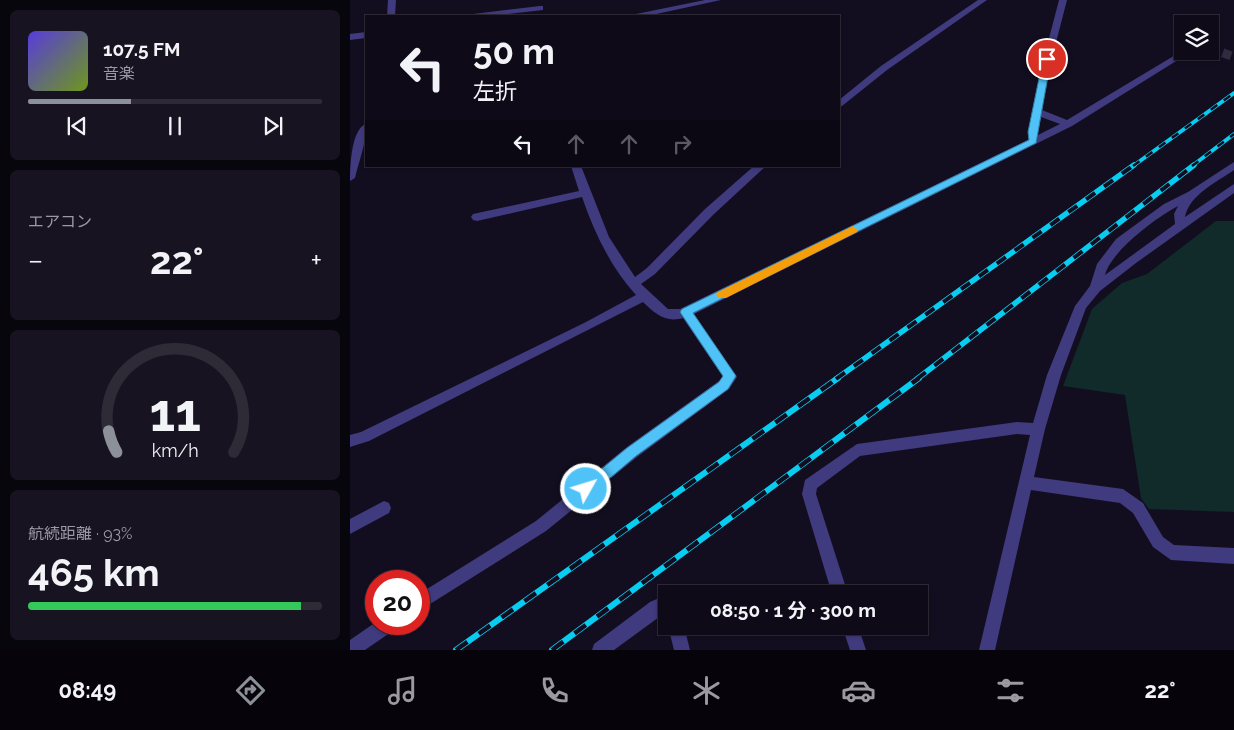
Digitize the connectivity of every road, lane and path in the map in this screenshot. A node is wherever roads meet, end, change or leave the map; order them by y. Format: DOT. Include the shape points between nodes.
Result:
graph roads {
  1 [pos="392,0"];
  2 [pos="717,0"];
  3 [pos="982,0"];
  4 [pos="1063,0"];
  5 [pos="540,8"];
  6 [pos="391,15"];
  7 [pos="481,15"];
  8 [pos="641,15"];
  9 [pos="365,35"];
  10 [pos="350,37"];
  11 [pos="1174,60"];
  12 [pos="840,103"];
  13 [pos="1037,112"];
  14 [pos="1069,124"];
  15 [pos="365,129"];
  16 [pos="1033,141"];
  17 [pos="1234,165"];
  18 [pos="576,167"];
  19 [pos="760,167"];
  20 [pos="350,178"];
  21 [pos="1234,188"];
  22 [pos="585,193"];
  23 [pos="1192,195"];
  24 [pos="477,217"];
  25 [pos="1181,226"];
  26 [pos="633,284"];
  27 [pos="1096,288"];
  28 [pos="644,296"];
  29 [pos="686,312"];
  30 [pos="1038,429"];
  31 [pos="350,441"];
  32 [pos="1026,482"];
  33 [pos="384,508"];
  34 [pos="350,527"];
  35 [pos="1234,556"];
  36 [pos="837,585"];
  37 [pos="430,597"];
  38 [pos="658,607"];
  39 [pos="372,635"];
  40 [pos="678,635"];
  41 [pos="853,635"];
  42 [pos="350,650"];
  43 [pos="600,650"];
  44 [pos="682,650"];
  45 [pos="858,650"];
  46 [pos="987,650"];
  1 -- 6 [label="street"];
  2 -- 8 [label="street"];
  3 -- 12 [label="street" via="884,68"];
  4 -- 13 [label="street"];
  5 -- 7 [label="street"];
  9 -- 10 [label="street"];
  11 -- 14 [label="street"];
  13 -- 14 [label="street"];
  13 -- 16 [label="street"];
  14 -- 16 [label="street"];
  15 -- 20 [label="street"];
  16 -- 29 [label="street"];
  17 -- 23 [label="street"];
  18 -- 22 [label="street"];
  19 -- 26 [label="street" via="709,212 651,272"];
  21 -- 25 [label="street"];
  22 -- 24 [label="street"];
  22 -- 26 [label="street" via="603,237"];
  23 -- 25 [label="street" via="1179,213"];
  23 -- 27 [label="street" via="1168,207 1120,242 1101,267"];
  25 -- 27 [label="street"];
  26 -- 28 [label="street"];
  27 -- 30 [label="street" via="1074,320"];
  28 -- 29 [label="street" via="667,314"];
  28 -- 31 [label="street" via="590,326"];
  29 -- 37 [label="street" via="730,376 724,385 632,452 541,526"];
  30 -- 32 [label="street"];
  30 -- 36 [label="street" via="1017,428 857,450 810,485 809,494"];
  32 -- 35 [label="street" via="1122,496 1138,508 1158,542 1171,552"];
  32 -- 46 [label="street"];
  33 -- 34 [label="street"];
  38 -- 43 [label="street"];
  39 -- 42 [label="street"];
  40 -- 44 [label="street"];
  41 -- 45 [label="street"];
}
